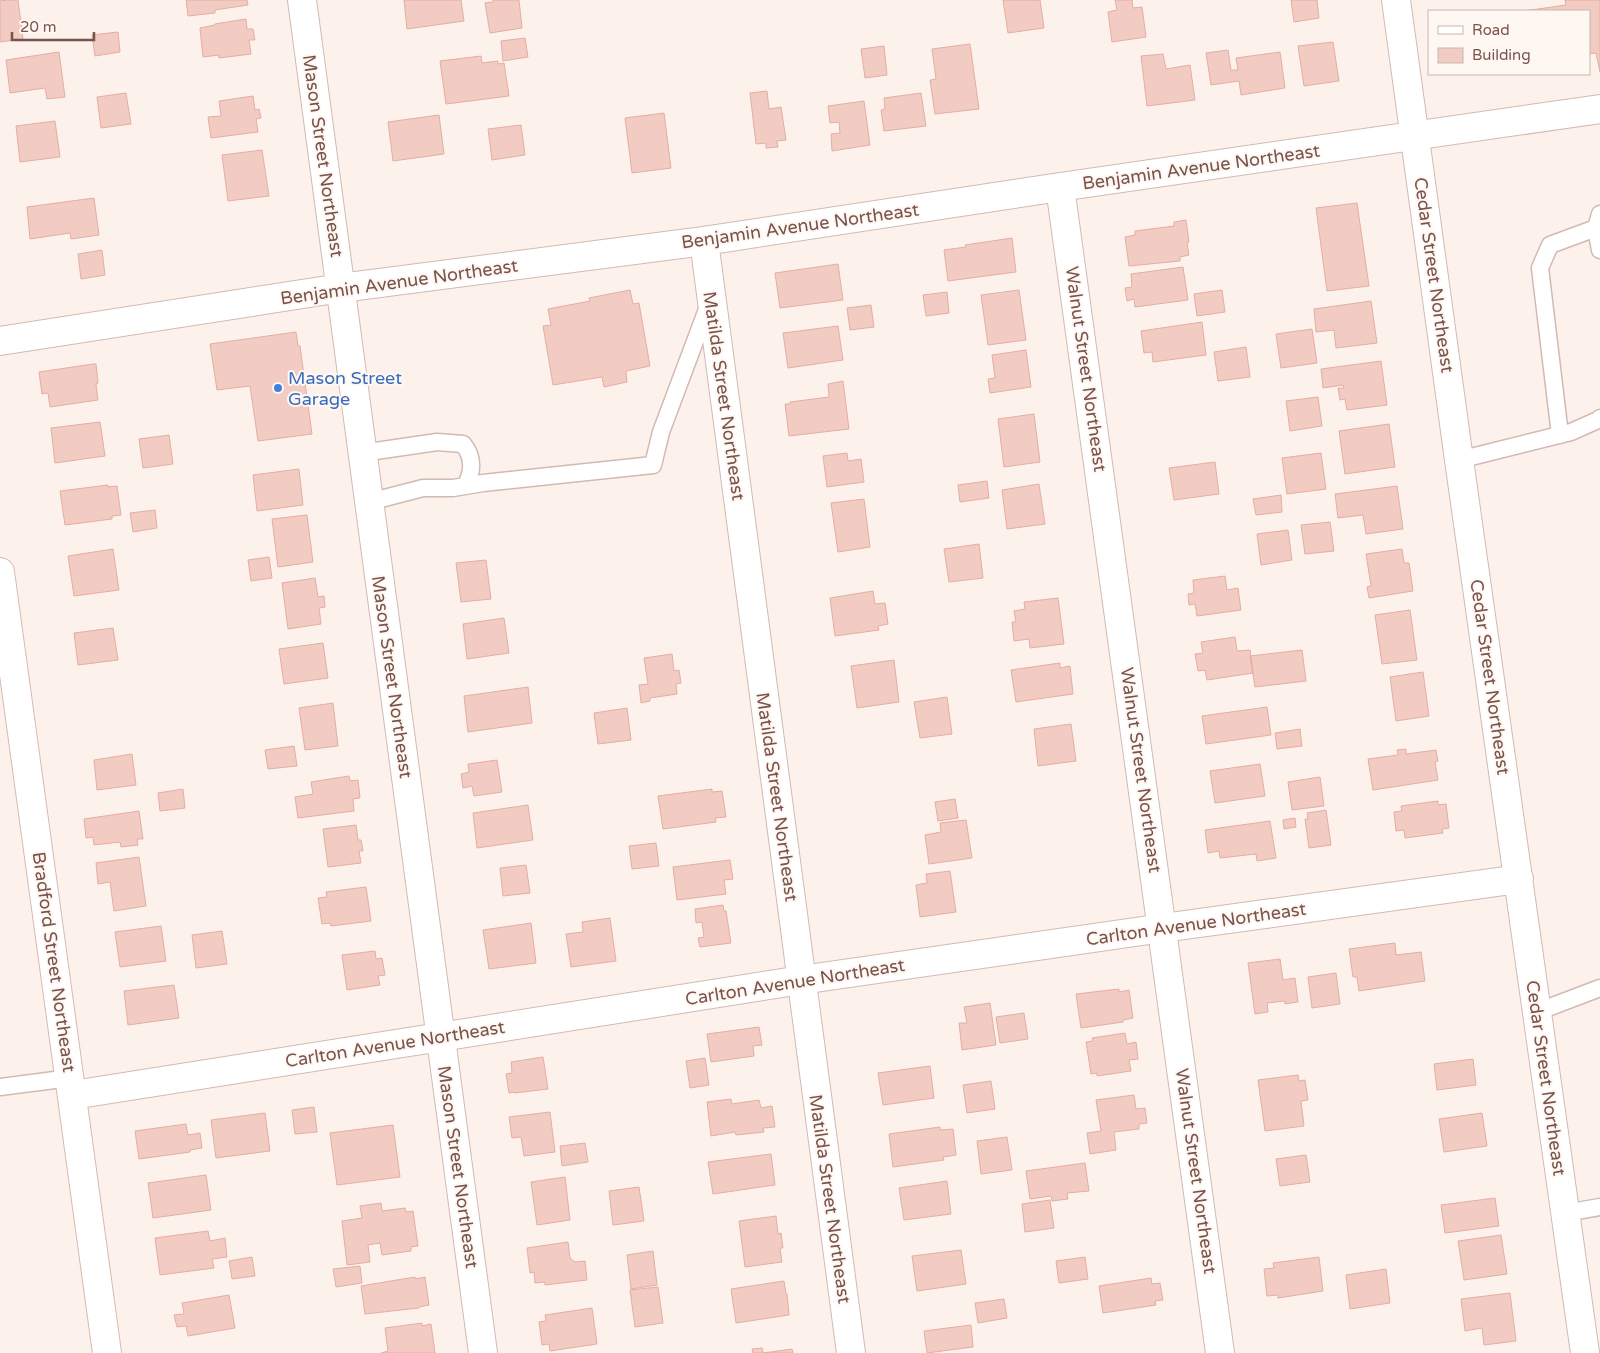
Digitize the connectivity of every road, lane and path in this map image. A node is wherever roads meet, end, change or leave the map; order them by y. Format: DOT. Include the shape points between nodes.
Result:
graph roads {
  1 [pos="302,0"];
  2 [pos="1396,0"];
  3 [pos="1600,109"];
  4 [pos="1415,137"];
  5 [pos="1060,187"];
  6 [pos="1598,221"];
  7 [pos="704,241"];
  8 [pos="1600,250"];
  9 [pos="341,288"];
  10 [pos="711,298"];
  11 [pos="0,341"];
  12 [pos="1600,418"];
  13 [pos="1560,435"];
  14 [pos="362,453"];
  15 [pos="1459,460"];
  16 [pos="465,486"];
  17 [pos="369,502"];
  18 [pos="0,572"];
  19 [pos="1519,879"];
  20 [pos="1163,928"];
  21 [pos="801,980"];
  22 [pos="1600,988"];
  23 [pos="1537,1012"];
  24 [pos="441,1037"];
  25 [pos="0,1087"];
  26 [pos="71,1087"];
  27 [pos="1600,1207"];
  28 [pos="1564,1212"];
  29 [pos="107,1353"];
  30 [pos="483,1353"];
  31 [pos="851,1353"];
  32 [pos="1220,1353"];
  33 [pos="1585,1353"];
  1 -- 9 [label="street, Mason Street Northeast"];
  2 -- 4 [label="street, Cedar Street Northeast"];
  3 -- 4 [label="street, Benjamin Avenue Northeast"];
  4 -- 5 [label="street, Benjamin Avenue Northeast"];
  4 -- 15 [label="street, Cedar Street Northeast"];
  5 -- 7 [label="street, Benjamin Avenue Northeast"];
  5 -- 20 [label="street, Walnut Street Northeast"];
  6 -- 8 [label="lane"];
  6 -- 13 [label="lane" via="1550,246 1540,268"];
  7 -- 9 [label="street, Benjamin Avenue Northeast"];
  7 -- 10 [label="street, Matilda Street Northeast"];
  9 -- 11 [label="street, Benjamin Avenue Northeast"];
  9 -- 14 [label="street, Mason Street Northeast"];
  10 -- 16 [label="lane" via="661,432 653,465"];
  10 -- 21 [label="street, Matilda Street Northeast"];
  12 -- 13 [label="lane"];
  13 -- 15 [label="lane"];
  14 -- 16 [label="lane" via="437,442 463,444 469,450 472,467 471,477"];
  14 -- 17 [label="street, Mason Street Northeast"];
  15 -- 19 [label="street, Cedar Street Northeast"];
  16 -- 17 [label="lane" via="423,488"];
  17 -- 24 [label="street, Mason Street Northeast"];
  18 -- 26 [label="street, Bradford Street Northeast"];
  19 -- 20 [label="street, Carlton Avenue Northeast"];
  19 -- 23 [label="street, Cedar Street Northeast"];
  20 -- 21 [label="street, Carlton Avenue Northeast"];
  20 -- 32 [label="street, Walnut Street Northeast"];
  21 -- 24 [label="street, Carlton Avenue Northeast"];
  21 -- 31 [label="street, Matilda Street Northeast"];
  22 -- 23 [label="lane"];
  23 -- 28 [label="street, Cedar Street Northeast"];
  24 -- 26 [label="street, Carlton Avenue Northeast"];
  24 -- 30 [label="street, Mason Street Northeast"];
  25 -- 26 [label="lane"];
  26 -- 29 [label="street, Bradford Street Northeast"];
  27 -- 28 [label="lane"];
  28 -- 33 [label="street, Cedar Street Northeast"];
}
